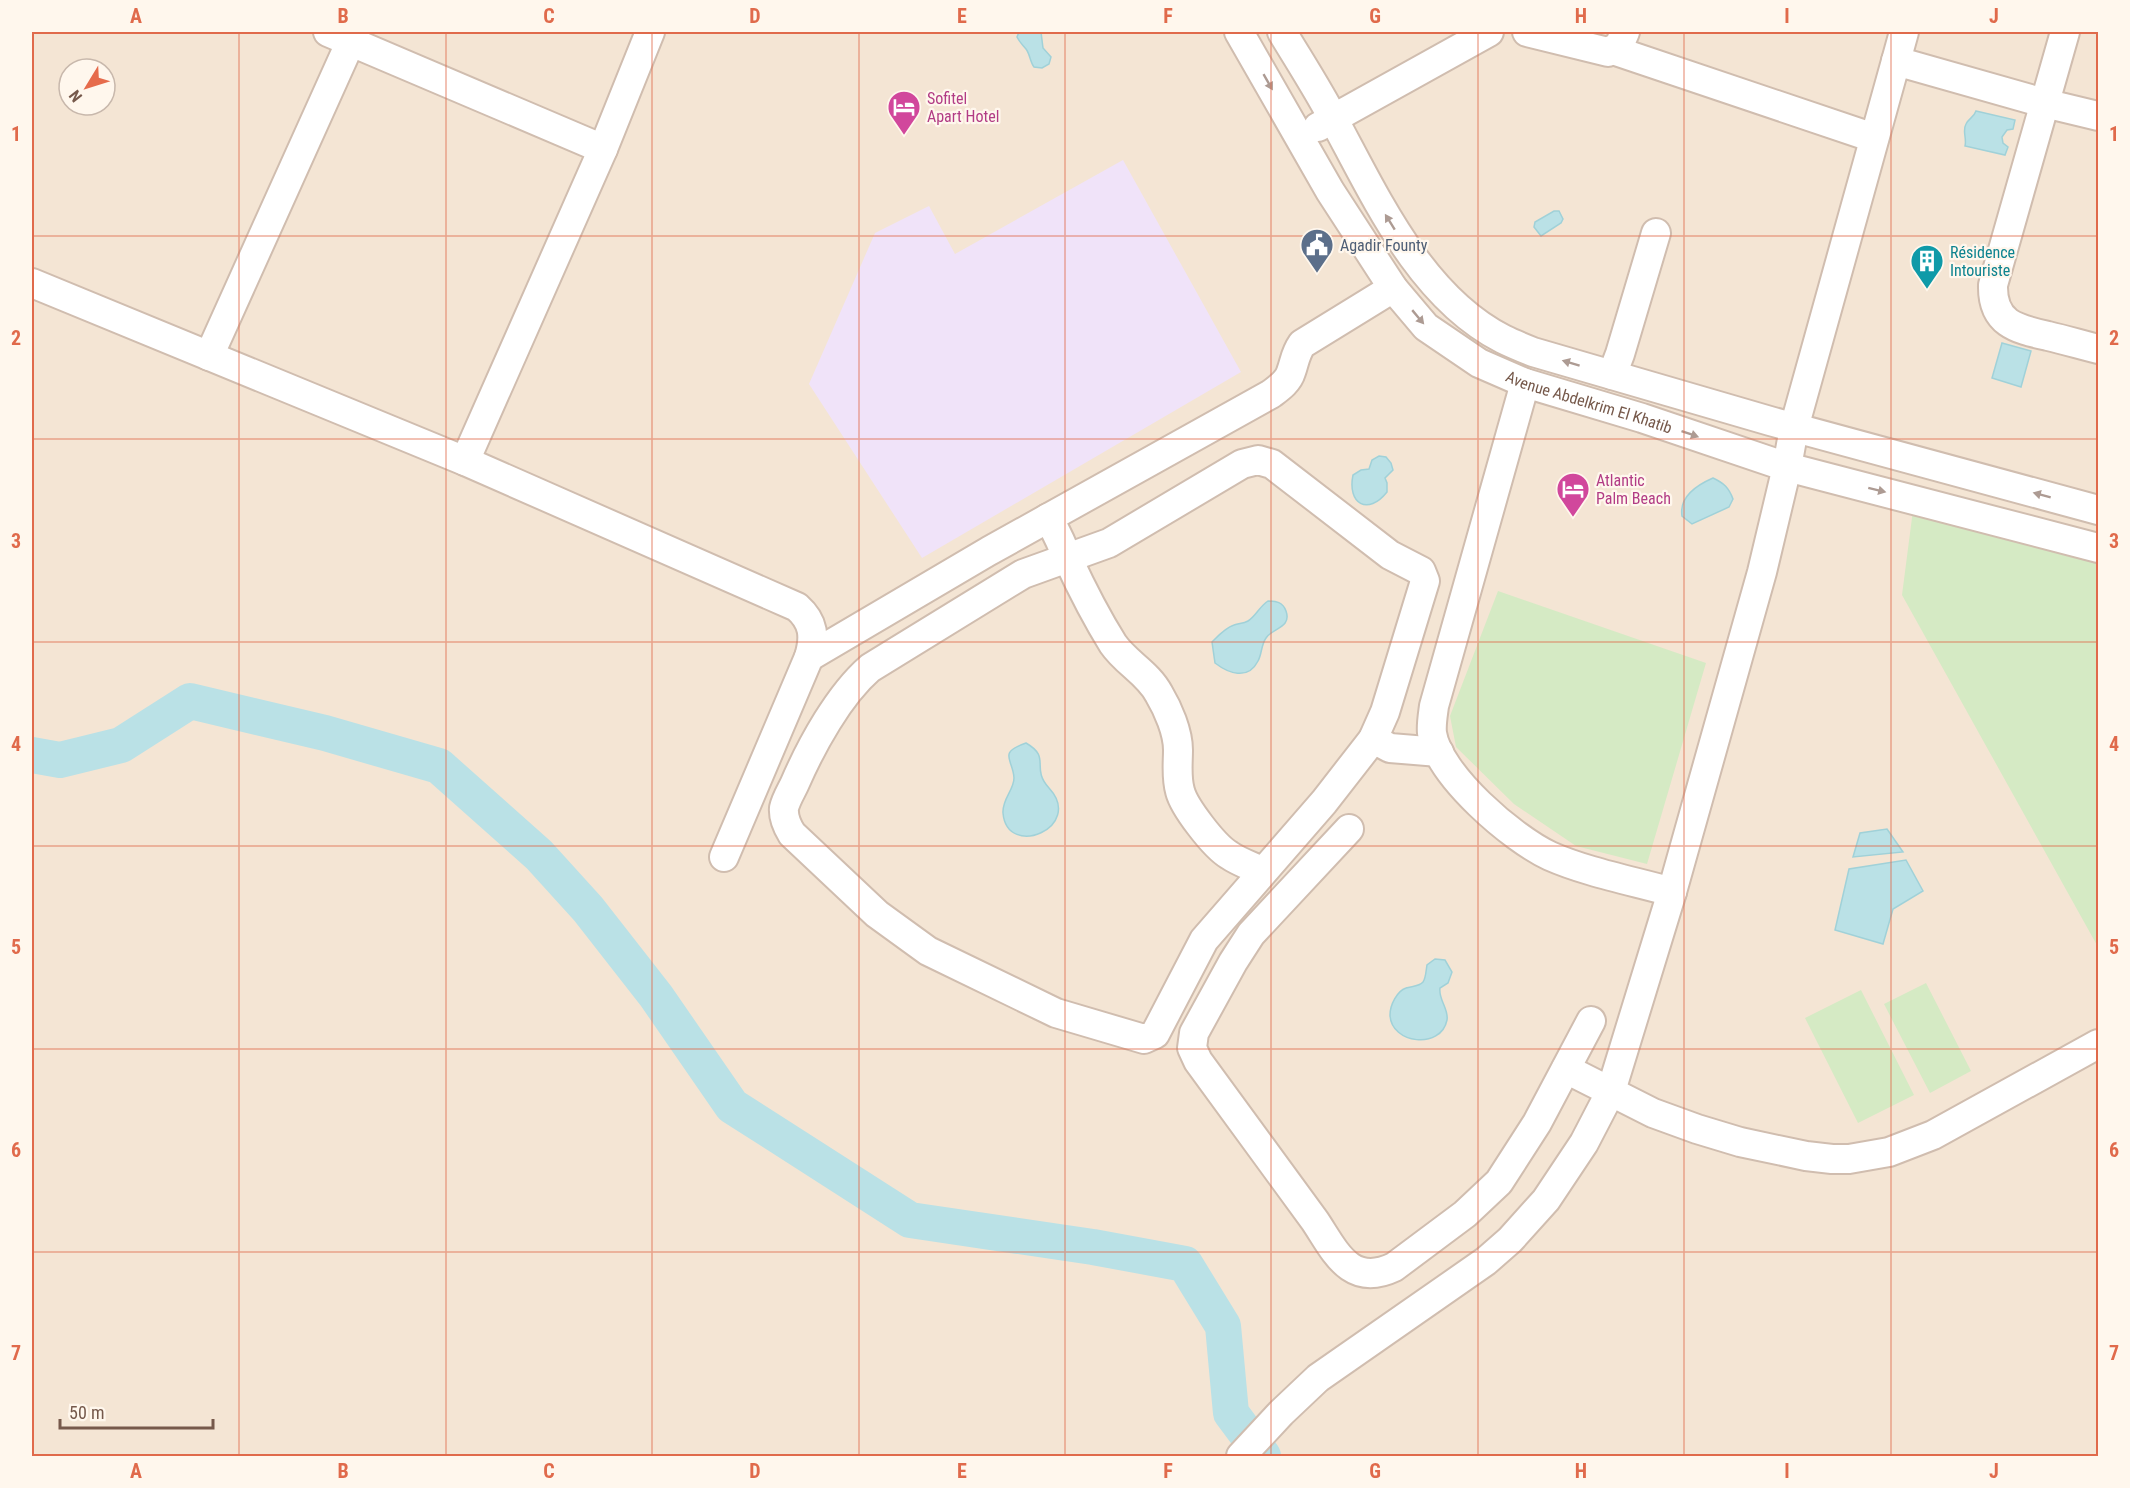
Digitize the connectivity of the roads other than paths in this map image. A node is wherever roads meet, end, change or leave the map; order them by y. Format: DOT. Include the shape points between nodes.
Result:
graph roads {
  1 [pos="650,32"];
  2 [pos="1239,32"];
  3 [pos="1282,32"];
  4 [pos="1489,32"];
  5 [pos="1527,32"];
  6 [pos="1904,32"];
  7 [pos="2065,32"];
  8 [pos="345,35"];
  9 [pos="1619,41"];
  10 [pos="1896,61"];
  11 [pos="2044,104"];
  12 [pos="2098,116"];
  13 [pos="1334,119"];
  14 [pos="1300,137"];
  15 [pos="1874,138"];
  16 [pos="603,149"];
  17 [pos="1656,233"];
  18 [pos="32,283"];
  19 [pos="1393,288"];
  20 [pos="2098,349"];
  21 [pos="209,356"];
  22 [pos="1612,375"];
  23 [pos="1525,383"];
  24 [pos="1794,428"];
  25 [pos="465,461"];
  26 [pos="1787,467"];
  27 [pos="2098,510"];
  28 [pos="1048,518"];
  29 [pos="2098,548"];
  30 [pos="1068,559"];
  31 [pos="809,657"];
  32 [pos="1373,739"];
  33 [pos="1438,752"];
  34 [pos="1349,829"];
  35 [pos="724,857"];
  36 [pos="1262,872"];
  37 [pos="1672,892"];
  38 [pos="1590,1021"];
  39 [pos="2098,1044"];
  40 [pos="1566,1069"];
  41 [pos="1611,1091"];
  42 [pos="1241,1456"];
  1 -- 16 [label="street"];
  2 -- 14 [label="street, Avenue Abdelkrim El Khatib, one-way"];
  3 -- 13 [label="street, Avenue Abdelkrim El Khatib"];
  4 -- 13 [label="street"];
  5 -- 9 [label="street" via="1608,52"];
  6 -- 10 [label="street"];
  7 -- 11 [label="street"];
  8 -- 16 [label="street"];
  8 -- 21 [label="street"];
  9 -- 15 [label="street"];
  10 -- 11 [label="street"];
  10 -- 15 [label="street"];
  11 -- 12 [label="street"];
  11 -- 20 [label="street" via="1993,285 1993,301 2002,317 2017,329"];
  13 -- 14 [label="street"];
  22 -- 13 [label="street, Avenue Abdelkrim El Khatib, one-way" via="1503,339 1457,305 1409,252"];
  14 -- 19 [label="street, Avenue Abdelkrim El Khatib"];
  15 -- 24 [label="street"];
  16 -- 25 [label="street"];
  17 -- 22 [label="street"];
  18 -- 21 [label="street"];
  19 -- 23 [label="street, Avenue Abdelkrim El Khatib, one-way" via="1426,327 1479,363"];
  19 -- 28 [label="street" via="1302,345 1291,373 1271,394"];
  21 -- 25 [label="street"];
  22 -- 24 [label="street, Avenue Abdelkrim El Khatib"];
  23 -- 26 [label="street, Avenue Abdelkrim El Khatib, one-way"];
  23 -- 33 [label="street" via="1434,706 1432,733"];
  24 -- 26 [label="street"];
  27 -- 24 [label="street, Avenue Abdelkrim El Khatib, one-way"];
  25 -- 31 [label="street" via="797,607 810,622 813,633"];
  26 -- 29 [label="street, Avenue Abdelkrim El Khatib, one-way"];
  26 -- 37 [label="street"];
  28 -- 30 [label="street"];
  28 -- 31 [label="street"];
  30 -- 32 [label="street" via="1108,543 1250,461 1272,464 1390,555 1419,569 1425,577"];
  30 -- 36 [label="street" via="1115,647 1160,694 1175,732 1180,792 1188,808 1227,855"];
  30 -- 36 [label="street" via="1023,574 862,675 816,739 784,807 788,828 877,914 928,951 1056,1013 1144,1039 1155,1034 1204,940"];
  31 -- 35 [label="street"];
  32 -- 33 [label="street" via="1390,748"];
  32 -- 36 [label="street"];
  33 -- 37 [label="street" via="1463,789 1503,824 1549,855"];
  34 -- 40 [label="street" via="1247,941 1192,1041 1197,1061 1341,1261 1358,1271 1385,1271 1473,1206 1499,1182"];
  37 -- 41 [label="street"];
  38 -- 40 [label="street"];
  39 -- 41 [label="street" via="1933,1135 1889,1152 1849,1159 1806,1156 1740,1142 1653,1113"];
  40 -- 41 [label="street"];
  41 -- 42 [label="street" via="1567,1172 1510,1240 1486,1261 1318,1378"];
}
